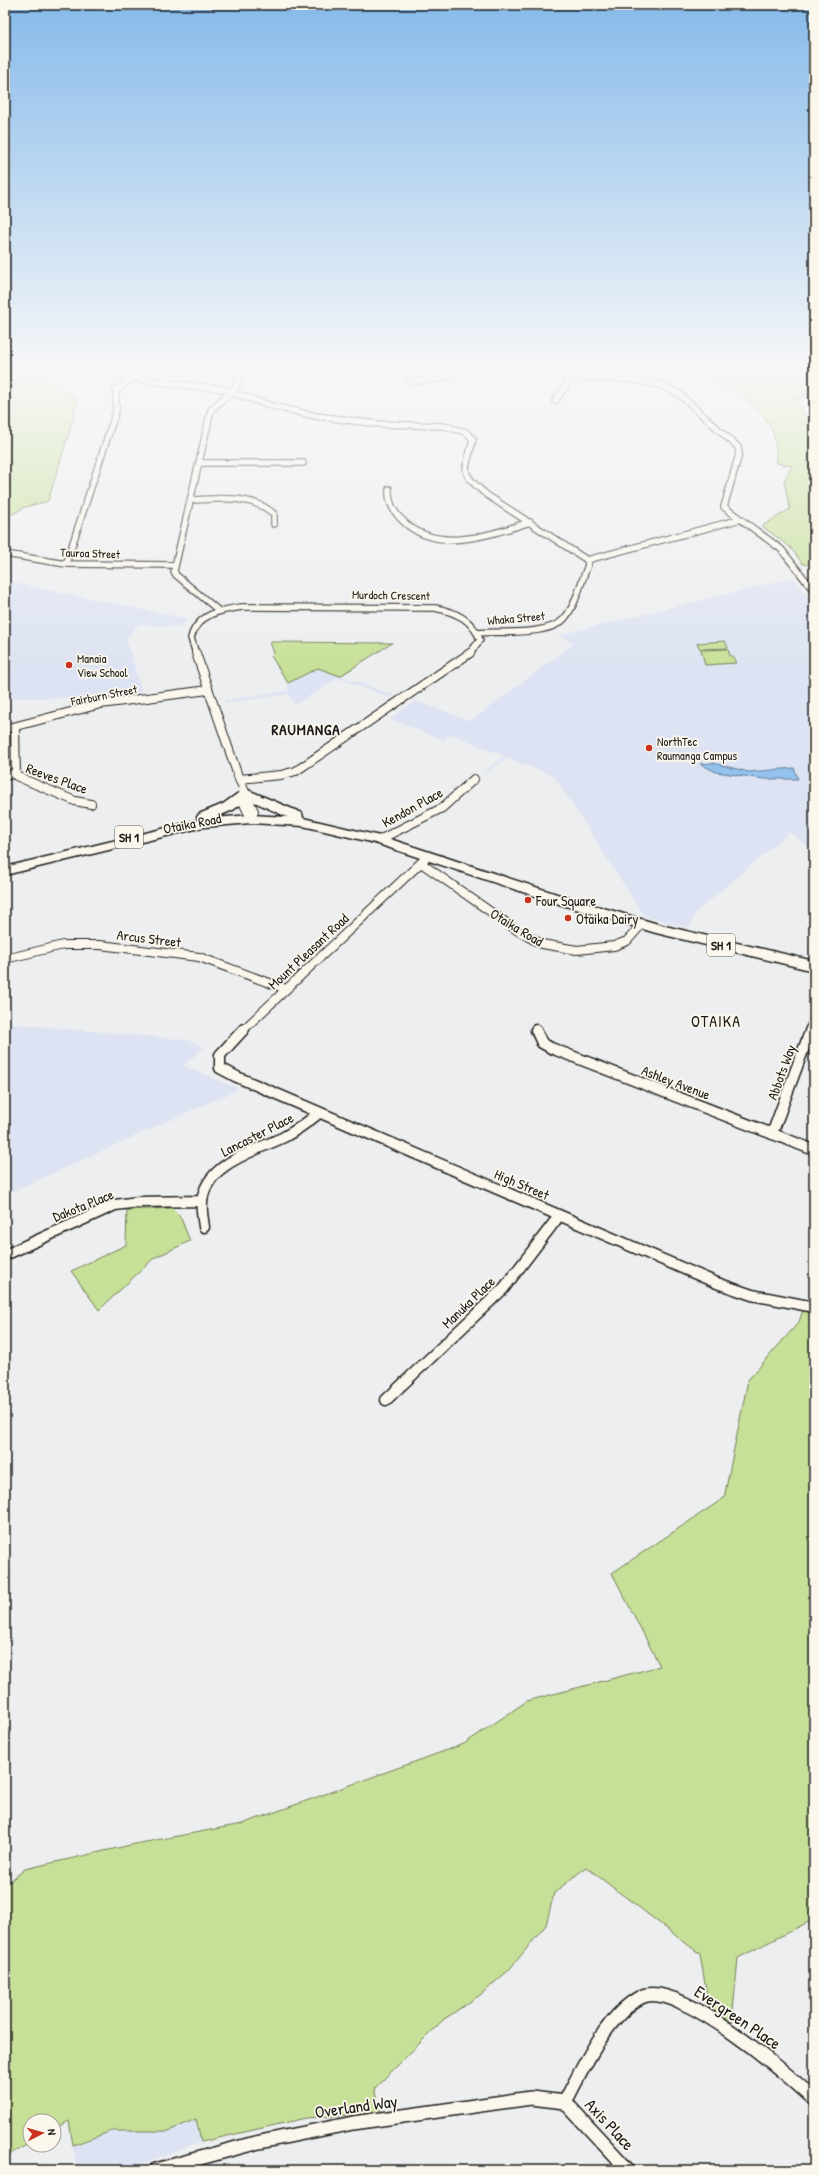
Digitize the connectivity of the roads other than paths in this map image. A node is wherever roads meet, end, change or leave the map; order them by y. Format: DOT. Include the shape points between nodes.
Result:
graph roads {
  1 [pos="97,470"];
  2 [pos="198,470"];
  3 [pos="466,470"];
  4 [pos="734,470"];
  5 [pos="389,490"];
  6 [pos="191,500"];
  7 [pos="741,519"];
  8 [pos="530,522"];
  9 [pos="274,524"];
  10 [pos="5,554"];
  11 [pos="587,560"];
  12 [pos="66,564"];
  13 [pos="175,565"];
  14 [pos="814,591"];
  15 [pos="219,611"];
  16 [pos="477,633"];
  17 [pos="208,690"];
  18 [pos="15,727"];
  19 [pos="5,729"];
  20 [pos="15,773"];
  21 [pos="5,776"];
  22 [pos="474,778"];
  23 [pos="239,779"];
  24 [pos="245,793"];
  25 [pos="92,804"];
  26 [pos="251,816"];
  27 [pos="297,816"];
  28 [pos="191,822"];
  29 [pos="379,840"];
  30 [pos="424,859"];
  31 [pos="5,867"];
  32 [pos="5,871"];
  33 [pos="642,924"];
  34 [pos="5,959"];
  35 [pos="814,966"];
  36 [pos="286,989"];
  37 [pos="814,1018"];
  38 [pos="536,1030"];
  39 [pos="224,1071"];
  40 [pos="319,1113"];
  41 [pos="772,1134"];
  42 [pos="814,1150"];
  43 [pos="201,1201"];
  44 [pos="559,1216"];
  45 [pos="204,1227"];
  46 [pos="5,1255"];
  47 [pos="814,1307"];
  48 [pos="386,1400"];
  49 [pos="814,2100"];
  50 [pos="565,2102"];
  51 [pos="156,2170"];
  52 [pos="628,2170"];
  1 -- 12 [label="street"];
  2 -- 6 [label="street"];
  3 -- 8 [label="street" via="470,478 487,495"];
  4 -- 7 [label="street" via="724,505"];
  5 -- 8 [label="street" via="388,496 399,518 409,528 426,536 451,539 474,537"];
  6 -- 9 [label="street" via="239,500 258,504 269,508 274,514"];
  6 -- 13 [label="street"];
  7 -- 11 [label="street"];
  7 -- 14 [label="street" via="781,549"];
  8 -- 11 [label="street"];
  10 -- 12 [label="street, Tauroa Street"];
  11 -- 16 [label="street, Whaka Street" via="588,565 570,606 559,622 539,629"];
  12 -- 13 [label="street, Tauroa Street"];
  13 -- 15 [label="street" via="176,575"];
  15 -- 16 [label="street, Murdoch Crescent" via="256,606 428,607 456,614"];
  15 -- 17 [label="street, Murdoch Crescent" via="201,619 193,628 191,635"];
  16 -- 23 [label="street" via="480,640 473,651 296,772"];
  17 -- 18 [label="street, Fairburn Street" via="101,704"];
  17 -- 23 [label="street, Murdoch Crescent"];
  18 -- 19 [label="street, Fairburn Street"];
  18 -- 20 [label="street, Reeves Place"];
  20 -- 21 [label="street"];
  20 -- 25 [label="street, Reeves Place" via="19,779"];
  22 -- 29 [label="street, Kendon Place" via="442,808"];
  23 -- 24 [label="street, Murdoch Crescent"];
  24 -- 26 [label="street, Murdoch Crescent"];
  24 -- 27 [label="highway"];
  24 -- 28 [label="highway" via="228,807"];
  26 -- 27 [label="highway, Otaika Road / SH 1"];
  26 -- 28 [label="highway, Otaika Road / SH 1"];
  26 -- 29 [label="highway, Otaika Road / SH 1" via="314,824"];
  26 -- 32 [label="highway, Otaika Road / SH 1" via="193,826"];
  27 -- 29 [label="highway, Otaika Road / SH 1" via="337,824"];
  28 -- 31 [label="highway, Otaika Road / SH 1"];
  29 -- 30 [label="highway, Otaika Road / SH 1"];
  30 -- 33 [label="highway, Otaika Road / SH 1"];
  30 -- 33 [label="street, Otaika Road" via="521,933 542,944 577,950 614,946 627,941"];
  30 -- 36 [label="street, Mount Pleasant Road"];
  33 -- 35 [label="highway, Otaika Road / SH 1"];
  34 -- 36 [label="street, Arcus Street" via="63,945 100,945 199,957"];
  36 -- 39 [label="street, Mount Pleasant Road" via="223,1050 219,1059 220,1068"];
  37 -- 41 [label="street, Abbots Way"];
  38 -- 41 [label="street, Ashley Avenue" via="542,1043 551,1048"];
  39 -- 40 [label="street, High Street"];
  40 -- 43 [label="street, Lancaster Place" via="296,1131 239,1157 224,1167 211,1179"];
  40 -- 44 [label="street, High Street"];
  41 -- 42 [label="street, Ashley Avenue"];
  43 -- 45 [label="street, Lancaster Place" via="200,1212"];
  43 -- 46 [label="street, Dakota Place" via="115,1205"];
  44 -- 47 [label="street, High Street" via="735,1290"];
  44 -- 48 [label="street, Manuka Place" via="504,1288"];
  49 -- 50 [label="street, Evergreen Place" via="766,2057 690,2005 675,1997 658,1994 639,1997 621,2011"];
  50 -- 51 [label="street, Overland Way" via="531,2098 353,2123 255,2143"];
  50 -- 52 [label="street, Axis Place"];
}
